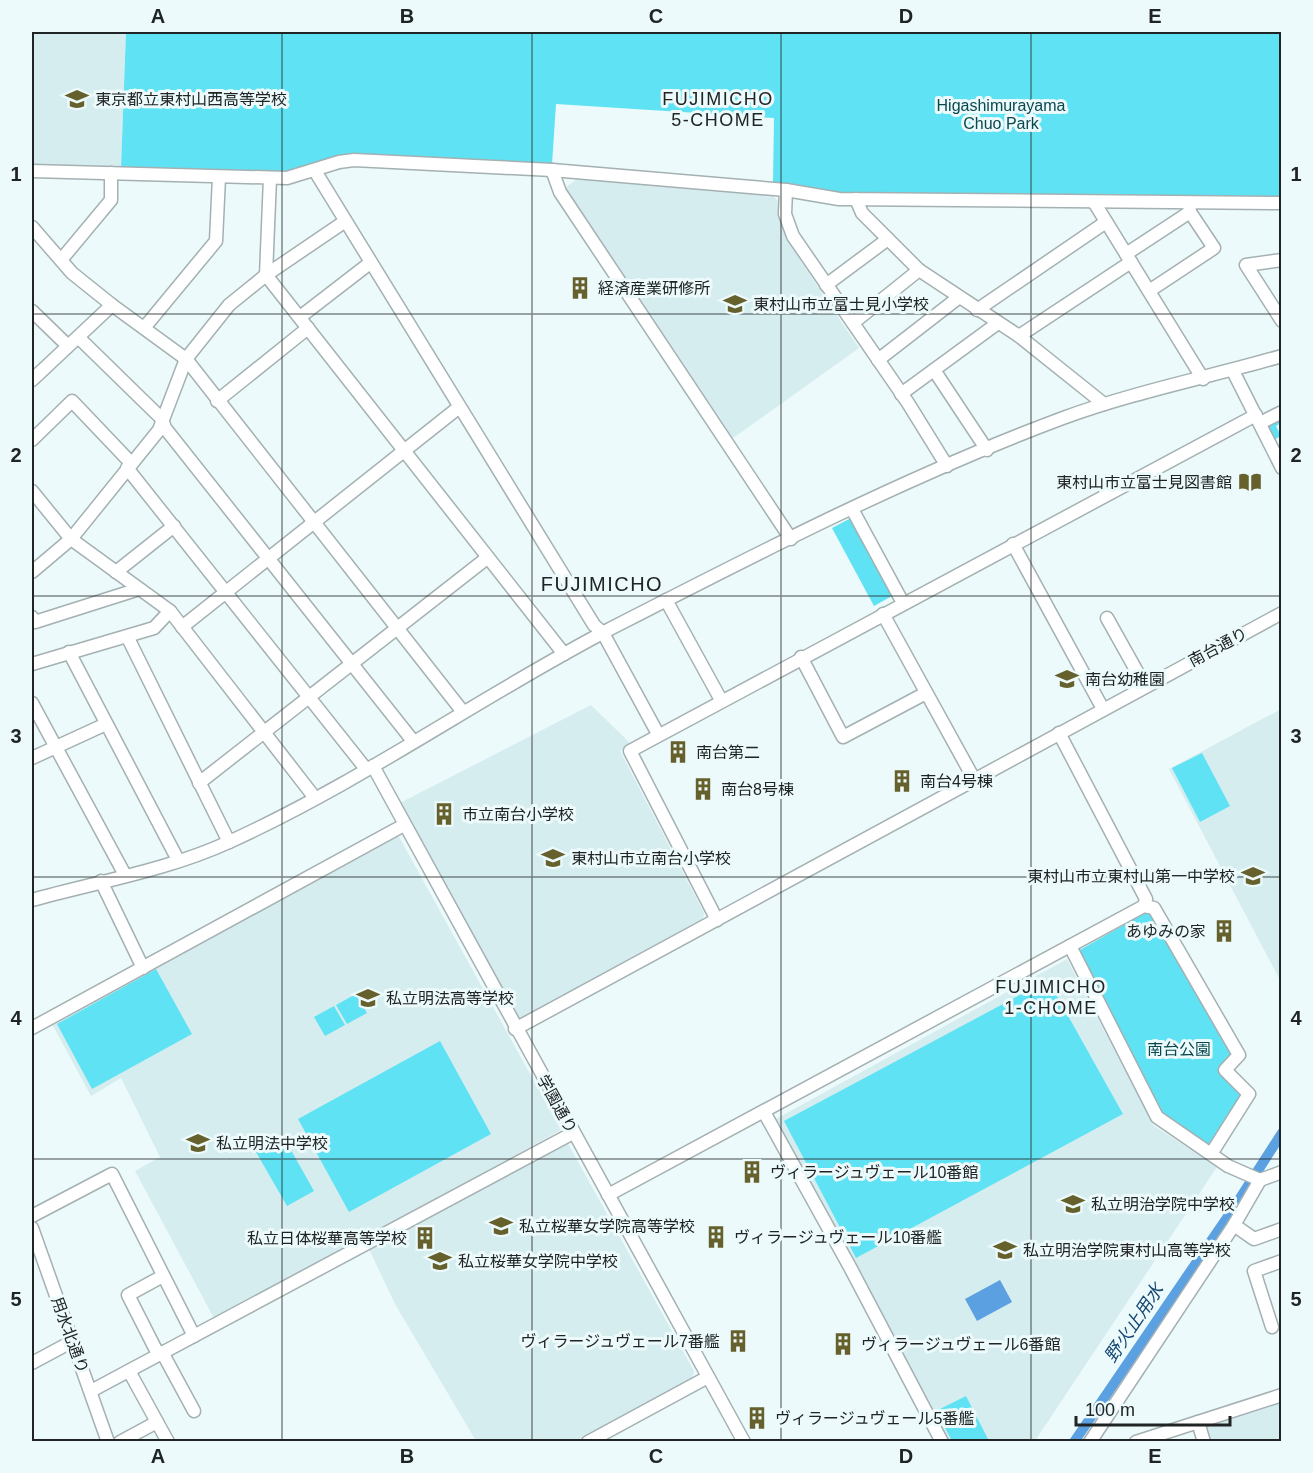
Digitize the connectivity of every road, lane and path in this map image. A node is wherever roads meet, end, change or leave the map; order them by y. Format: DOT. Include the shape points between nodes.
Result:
graph roads {
  1 [pos="552,170"];
  2 [pos="32,171"];
  3 [pos="315,171"];
  4 [pos="111,173"];
  5 [pos="219,177"];
  6 [pos="270,178"];
  7 [pos="786,190"];
  8 [pos="856,199"];
  9 [pos="1094,202"];
  10 [pos="1281,203"];
  11 [pos="1189,207"];
  12 [pos="344,222"];
  13 [pos="1106,222"];
  14 [pos="32,227"];
  15 [pos="888,239"];
  16 [pos="36,241"];
  17 [pos="1129,258"];
  18 [pos="61,260"];
  19 [pos="1281,260"];
  20 [pos="370,263"];
  21 [pos="919,270"];
  22 [pos="266,274"];
  23 [pos="826,285"];
  24 [pos="1149,291"];
  25 [pos="958,298"];
  26 [pos="112,305"];
  27 [pos="32,310"];
  28 [pos="977,310"];
  29 [pos="300,317"];
  30 [pos="1281,321"];
  31 [pos="853,323"];
  32 [pos="998,323"];
  33 [pos="144,328"];
  34 [pos="308,328"];
  35 [pos="1019,336"];
  36 [pos="78,337"];
  37 [pos="68,346"];
  38 [pos="1281,356"];
  39 [pos="186,358"];
  40 [pos="878,360"];
  41 [pos="934,370"];
  42 [pos="1233,371"];
  43 [pos="1203,379"];
  44 [pos="32,380"];
  45 [pos="901,394"];
  46 [pos="217,401"];
  47 [pos="1104,404"];
  48 [pos="458,408"];
  49 [pos="1281,412"];
  50 [pos="162,419"];
  51 [pos="1258,419"];
  52 [pos="32,440"];
  53 [pos="987,450"];
  54 [pos="405,451"];
  55 [pos="129,466"];
  56 [pos="947,466"];
  57 [pos="1281,468"];
  58 [pos="34,498"];
  59 [pos="852,509"];
  60 [pos="315,522"];
  61 [pos="174,526"];
  62 [pos="71,539"];
  63 [pos="791,539"];
  64 [pos="1013,544"];
  65 [pos="487,558"];
  66 [pos="268,560"];
  67 [pos="32,572"];
  68 [pos="116,572"];
  69 [pos="139,589"];
  70 [pos="226,592"];
  71 [pos="666,600"];
  72 [pos="903,603"];
  73 [pos="170,611"];
  74 [pos="1281,613"];
  75 [pos="883,614"];
  76 [pos="32,617"];
  77 [pos="1107,618"];
  78 [pos="182,627"];
  79 [pos="398,627"];
  80 [pos="603,633"];
  81 [pos="128,638"];
  82 [pos="69,652"];
  83 [pos="564,654"];
  84 [pos="801,657"];
  85 [pos="32,664"];
  86 [pos="351,664"];
  87 [pos="1145,686"];
  88 [pos="926,693"];
  89 [pos="309,697"];
  90 [pos="721,700"];
  91 [pos="32,703"];
  92 [pos="1103,709"];
  93 [pos="463,712"];
  94 [pos="106,724"];
  95 [pos="264,732"];
  96 [pos="1059,733"];
  97 [pos="658,734"];
  98 [pos="413,741"];
  99 [pos="55,748"];
  100 [pos="32,758"];
  101 [pos="370,767"];
  102 [pos="974,779"];
  103 [pos="199,783"];
  104 [pos="315,798"];
  105 [pos="404,825"];
  106 [pos="229,842"];
  107 [pos="178,860"];
  108 [pos="125,875"];
  109 [pos="101,881"];
  110 [pos="32,900"];
  111 [pos="1144,906"];
  112 [pos="717,920"];
  113 [pos="1070,946"];
  114 [pos="143,968"];
  115 [pos="32,1028"];
  116 [pos="515,1029"];
  117 [pos="764,1112"];
  118 [pos="573,1133"];
  119 [pos="1211,1154"];
  120 [pos="1281,1172"];
  121 [pos="1254,1178"];
  122 [pos="608,1195"];
  123 [pos="32,1216"];
  124 [pos="1234,1225"];
  125 [pos="32,1228"];
  126 [pos="1281,1229"];
  127 [pos="1281,1261"];
  128 [pos="163,1276"];
  129 [pos="1272,1327"];
  130 [pos="194,1336"];
  131 [pos="72,1341"];
  132 [pos="160,1353"];
  133 [pos="32,1363"];
  134 [pos="129,1371"];
  135 [pos="708,1377"];
  136 [pos="91,1391"];
  137 [pos="1281,1395"];
  138 [pos="194,1411"];
  139 [pos="157,1422"];
  140 [pos="1198,1422"];
  141 [pos="108,1442"];
  142 [pos="120,1442"];
  143 [pos="168,1442"];
  144 [pos="588,1442"];
  145 [pos="744,1442"];
  146 [pos="942,1442"];
  147 [pos="1090,1442"];
  148 [pos="1136,1442"];
  149 [pos="1204,1442"];
  1 -- 3 [label="street" via="354,160"];
  1 -- 7 [label="street"];
  1 -- 63 [label="street" via="560,192"];
  2 -- 4 [label="street"];
  3 -- 6 [label="street"];
  3 -- 12 [label="street"];
  4 -- 5 [label="street"];
  4 -- 18 [label="street" via="111,200"];
  5 -- 6 [label="street"];
  5 -- 33 [label="street" via="216,241"];
  6 -- 22 [label="street"];
  7 -- 8 [label="street"];
  7 -- 23 [label="street" via="785,214 793,236"];
  8 -- 9 [label="street"];
  8 -- 15 [label="street" via="862,213"];
  9 -- 11 [label="street"];
  9 -- 13 [label="street"];
  10 -- 11 [label="street"];
  11 -- 17 [label="street"];
  11 -- 24 [label="street" via="1214,249"];
  12 -- 20 [label="street"];
  12 -- 22 [label="street"];
  13 -- 17 [label="street"];
  13 -- 28 [label="street"];
  14 -- 16 [label="street"];
  15 -- 21 [label="street"];
  15 -- 23 [label="street"];
  16 -- 18 [label="street"];
  17 -- 24 [label="street"];
  17 -- 35 [label="street"];
  18 -- 26 [label="street"];
  19 -- 30 [label="street" via="1246,265"];
  20 -- 29 [label="street"];
  20 -- 48 [label="street"];
  21 -- 25 [label="street"];
  21 -- 31 [label="street"];
  22 -- 29 [label="street"];
  22 -- 39 [label="street" via="229,305"];
  23 -- 31 [label="street"];
  24 -- 43 [label="street"];
  25 -- 28 [label="street"];
  25 -- 40 [label="street"];
  26 -- 33 [label="street"];
  26 -- 36 [label="street"];
  27 -- 37 [label="street"];
  28 -- 32 [label="street"];
  29 -- 34 [label="street"];
  31 -- 40 [label="street"];
  32 -- 35 [label="street"];
  32 -- 41 [label="street"];
  33 -- 39 [label="street"];
  34 -- 46 [label="street"];
  34 -- 54 [label="street"];
  35 -- 47 [label="street"];
  36 -- 37 [label="street"];
  36 -- 50 [label="street"];
  37 -- 44 [label="street"];
  38 -- 42 [label="street"];
  39 -- 46 [label="street"];
  39 -- 50 [label="street"];
  40 -- 45 [label="street"];
  41 -- 45 [label="street"];
  41 -- 53 [label="street"];
  42 -- 43 [label="street"];
  42 -- 51 [label="street"];
  43 -- 47 [label="street"];
  45 -- 56 [label="street"];
  46 -- 60 [label="street"];
  47 -- 53 [label="street"];
  48 -- 54 [label="street"];
  48 -- 80 [label="street" via="594,625"];
  49 -- 51 [label="street"];
  50 -- 55 [label="street" via="159,430"];
  50 -- 66 [label="street" via="165,428"];
  51 -- 57 [label="street"];
  51 -- 64 [label="street"];
  52 -- 55 [label="street, 学園通り" via="72,402"];
  53 -- 56 [label="street"];
  54 -- 60 [label="street"];
  54 -- 65 [label="street"];
  55 -- 61 [label="street, 学園通り"];
  55 -- 62 [label="street"];
  56 -- 59 [label="street"];
  58 -- 62 [label="street"];
  59 -- 63 [label="street"];
  59 -- 72 [label="street"];
  60 -- 66 [label="street"];
  60 -- 79 [label="street"];
  61 -- 68 [label="street"];
  61 -- 70 [label="street, 学園通り"];
  62 -- 67 [label="street"];
  62 -- 68 [label="street"];
  63 -- 71 [label="street"];
  64 -- 72 [label="street"];
  64 -- 92 [label="street"];
  65 -- 79 [label="street"];
  65 -- 83 [label="street"];
  66 -- 70 [label="street"];
  66 -- 86 [label="street"];
  68 -- 69 [label="street"];
  69 -- 73 [label="street"];
  69 -- 76 [label="street" via="35,622"];
  70 -- 78 [label="street"];
  70 -- 89 [label="street, 学園通り"];
  71 -- 80 [label="street"];
  71 -- 90 [label="street"];
  72 -- 75 [label="street"];
  73 -- 78 [label="street"];
  73 -- 81 [label="street" via="154,628"];
  74 -- 87 [label="street, 南台通り"];
  75 -- 84 [label="street"];
  75 -- 88 [label="street"];
  77 -- 87 [label="street"];
  78 -- 95 [label="street"];
  79 -- 86 [label="street"];
  79 -- 93 [label="street"];
  80 -- 83 [label="street"];
  80 -- 97 [label="street"];
  81 -- 82 [label="street"];
  81 -- 103 [label="street"];
  82 -- 85 [label="street"];
  82 -- 94 [label="street"];
  83 -- 93 [label="street"];
  84 -- 88 [label="street" via="843,737"];
  84 -- 90 [label="street"];
  86 -- 89 [label="street"];
  86 -- 98 [label="street"];
  87 -- 92 [label="street, 南台通り"];
  88 -- 102 [label="street"];
  89 -- 95 [label="street"];
  89 -- 101 [label="street, 学園通り"];
  90 -- 97 [label="street"];
  91 -- 99 [label="street"];
  92 -- 96 [label="street, 南台通り"];
  93 -- 98 [label="street"];
  94 -- 99 [label="street"];
  94 -- 107 [label="street"];
  95 -- 103 [label="street"];
  95 -- 104 [label="street"];
  96 -- 102 [label="street, 南台通り"];
  96 -- 111 [label="street" via="1146,899"];
  97 -- 112 [label="street" via="630,751 632,758"];
  98 -- 101 [label="street"];
  99 -- 100 [label="street"];
  99 -- 108 [label="street"];
  101 -- 104 [label="street"];
  101 -- 105 [label="street, 学園通り"];
  102 -- 112 [label="street, 南台通り"];
  103 -- 106 [label="street"];
  104 -- 106 [label="street"];
  105 -- 114 [label="street"];
  105 -- 116 [label="street, 学園通り"];
  106 -- 107 [label="street"];
  107 -- 108 [label="street"];
  108 -- 109 [label="street"];
  109 -- 110 [label="street"];
  109 -- 114 [label="street"];
  111 -- 113 [label="street"];
  111 -- 119 [label="street" via="1154,908 1239,1055 1225,1070 1249,1094"];
  112 -- 116 [label="street, 南台通り"];
  113 -- 117 [label="street"];
  113 -- 119 [label="street" via="1157,1117"];
  114 -- 115 [label="street"];
  116 -- 118 [label="street, 学園通り"];
  117 -- 122 [label="street"];
  117 -- 146 [label="street"];
  118 -- 122 [label="street, 学園通り"];
  118 -- 130 [label="street"];
  119 -- 121 [label="street"];
  120 -- 121 [label="street"];
  121 -- 124 [label="street"];
  122 -- 135 [label="street, 学園通り"];
  123 -- 128 [label="street" via="112,1174"];
  124 -- 126 [label="street" via="1254,1239"];
  124 -- 147 [label="street"];
  125 -- 131 [label="street, 用水北通り"];
  127 -- 129 [label="street" via="1254,1270"];
  128 -- 130 [label="street"];
  128 -- 132 [label="street" via="128,1295"];
  130 -- 132 [label="street"];
  131 -- 133 [label="street"];
  131 -- 136 [label="street, 用水北通り"];
  132 -- 134 [label="street"];
  132 -- 138 [label="street"];
  134 -- 136 [label="street"];
  134 -- 139 [label="street"];
  135 -- 144 [label="street"];
  135 -- 145 [label="street, 学園通り"];
  136 -- 141 [label="street, 用水北通り"];
  137 -- 140 [label="street"];
  139 -- 142 [label="street"];
  139 -- 143 [label="street"];
  140 -- 148 [label="street"];
  140 -- 149 [label="street"];
}
